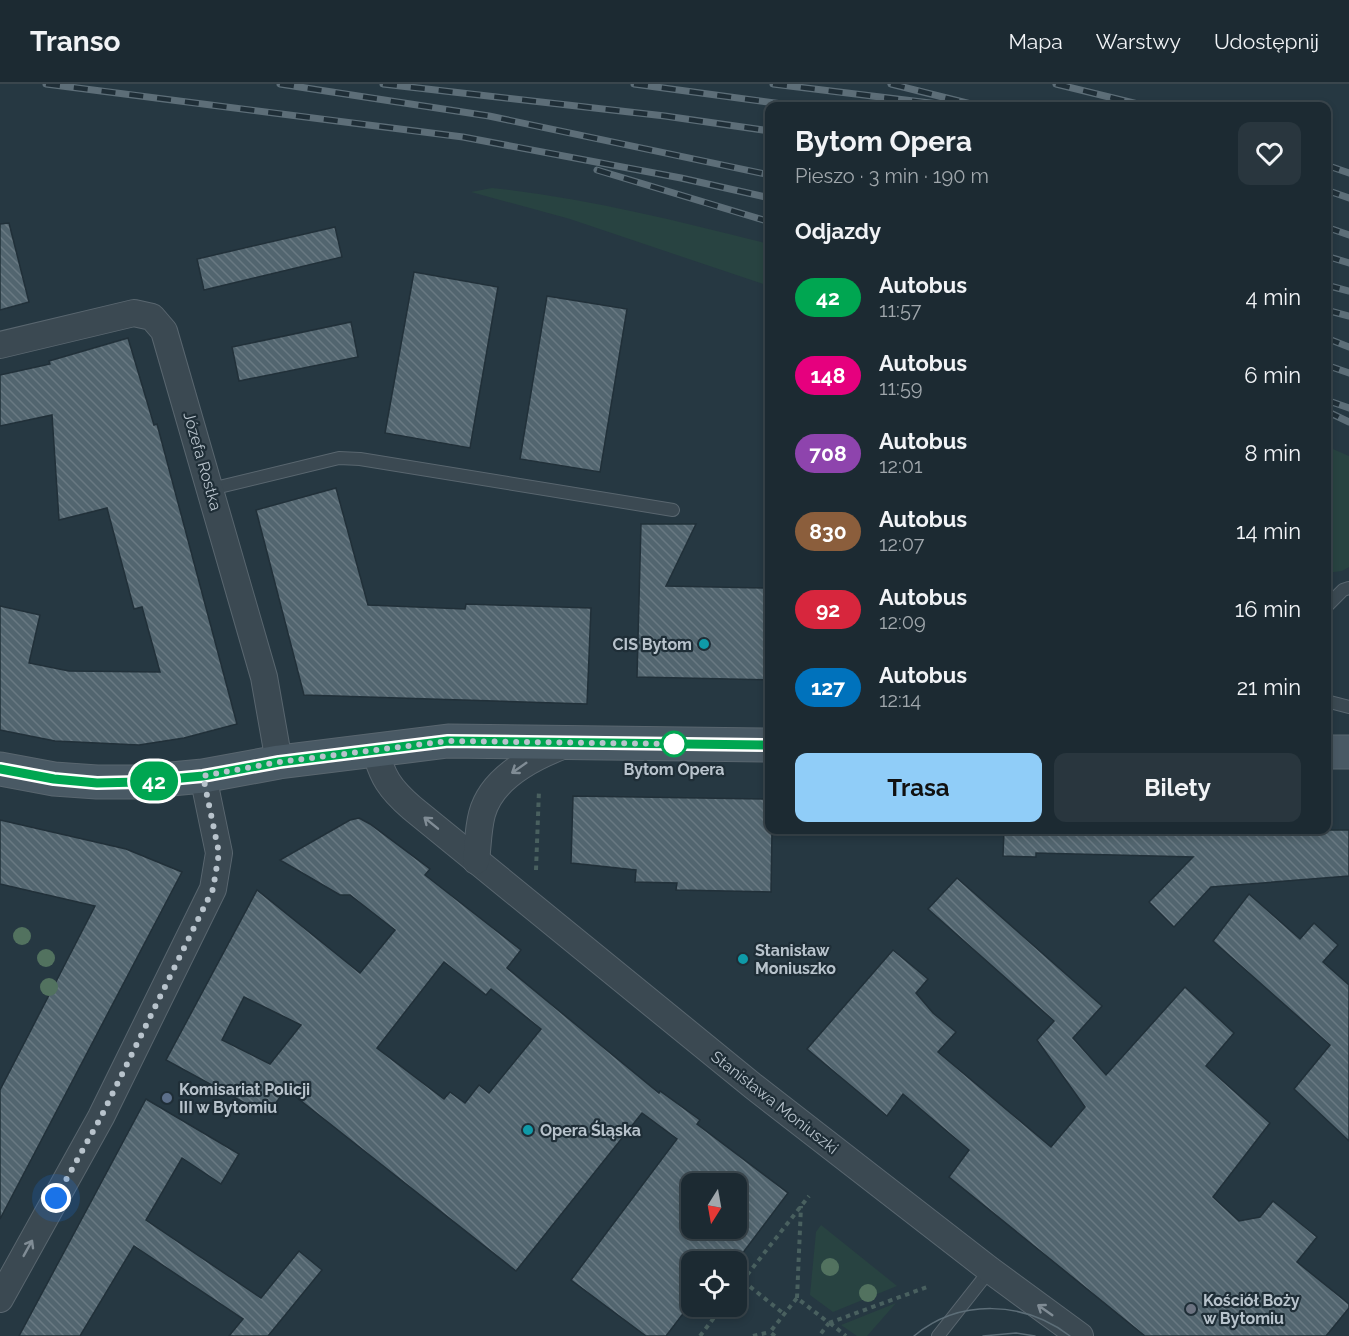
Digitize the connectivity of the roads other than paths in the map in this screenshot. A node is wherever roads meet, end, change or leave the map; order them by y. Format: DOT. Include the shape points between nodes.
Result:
graph roads {
  1 [pos="0,345"];
  2 [pos="211,489"];
  3 [pos="673,510"];
  4 [pos="1349,588"];
  5 [pos="1331,603"];
  6 [pos="1331,702"];
  7 [pos="1349,707"];
  8 [pos="571,743"];
  9 [pos="765,745"];
  10 [pos="375,749"];
  11 [pos="1331,752"];
  12 [pos="1349,752"];
  13 [pos="279,762"];
  14 [pos="0,769"];
  15 [pos="203,776"];
  16 [pos="476,861"];
  17 [pos="990,1270"];
  18 [pos="0,1299"];
  19 [pos="938,1336"];
  20 [pos="1080,1336"];
  1 -- 2 [label="street, Józefa Rostka" via="134,313 152,317 164,331"];
  2 -- 3 [label="lane" via="339,458"];
  2 -- 13 [label="street, Józefa Rostka" via="264,677"];
  4 -- 5 [label="lane"];
  6 -- 7 [label="lane"];
  8 -- 9 [label="main road"];
  8 -- 10 [label="main road" via="448,741"];
  8 -- 16 [label="street, one-way" via="538,755 507,777 488,800 482,814"];
  10 -- 13 [label="main road"];
  16 -- 10 [label="street, Stanisława Moniuszki, one-way" via="399,797 380,770"];
  11 -- 12 [label="main road"];
  13 -- 15 [label="main road"];
  14 -- 15 [label="main road" via="97,783"];
  18 -- 15 [label="street, one-way" via="101,1117 213,889 219,853"];
  16 -- 17 [label="street, Stanisława Moniuszki" via="753,1086"];
  17 -- 19 [label="lane"];
  20 -- 17 [label="street, Stanisława Moniuszki, one-way"];
}
